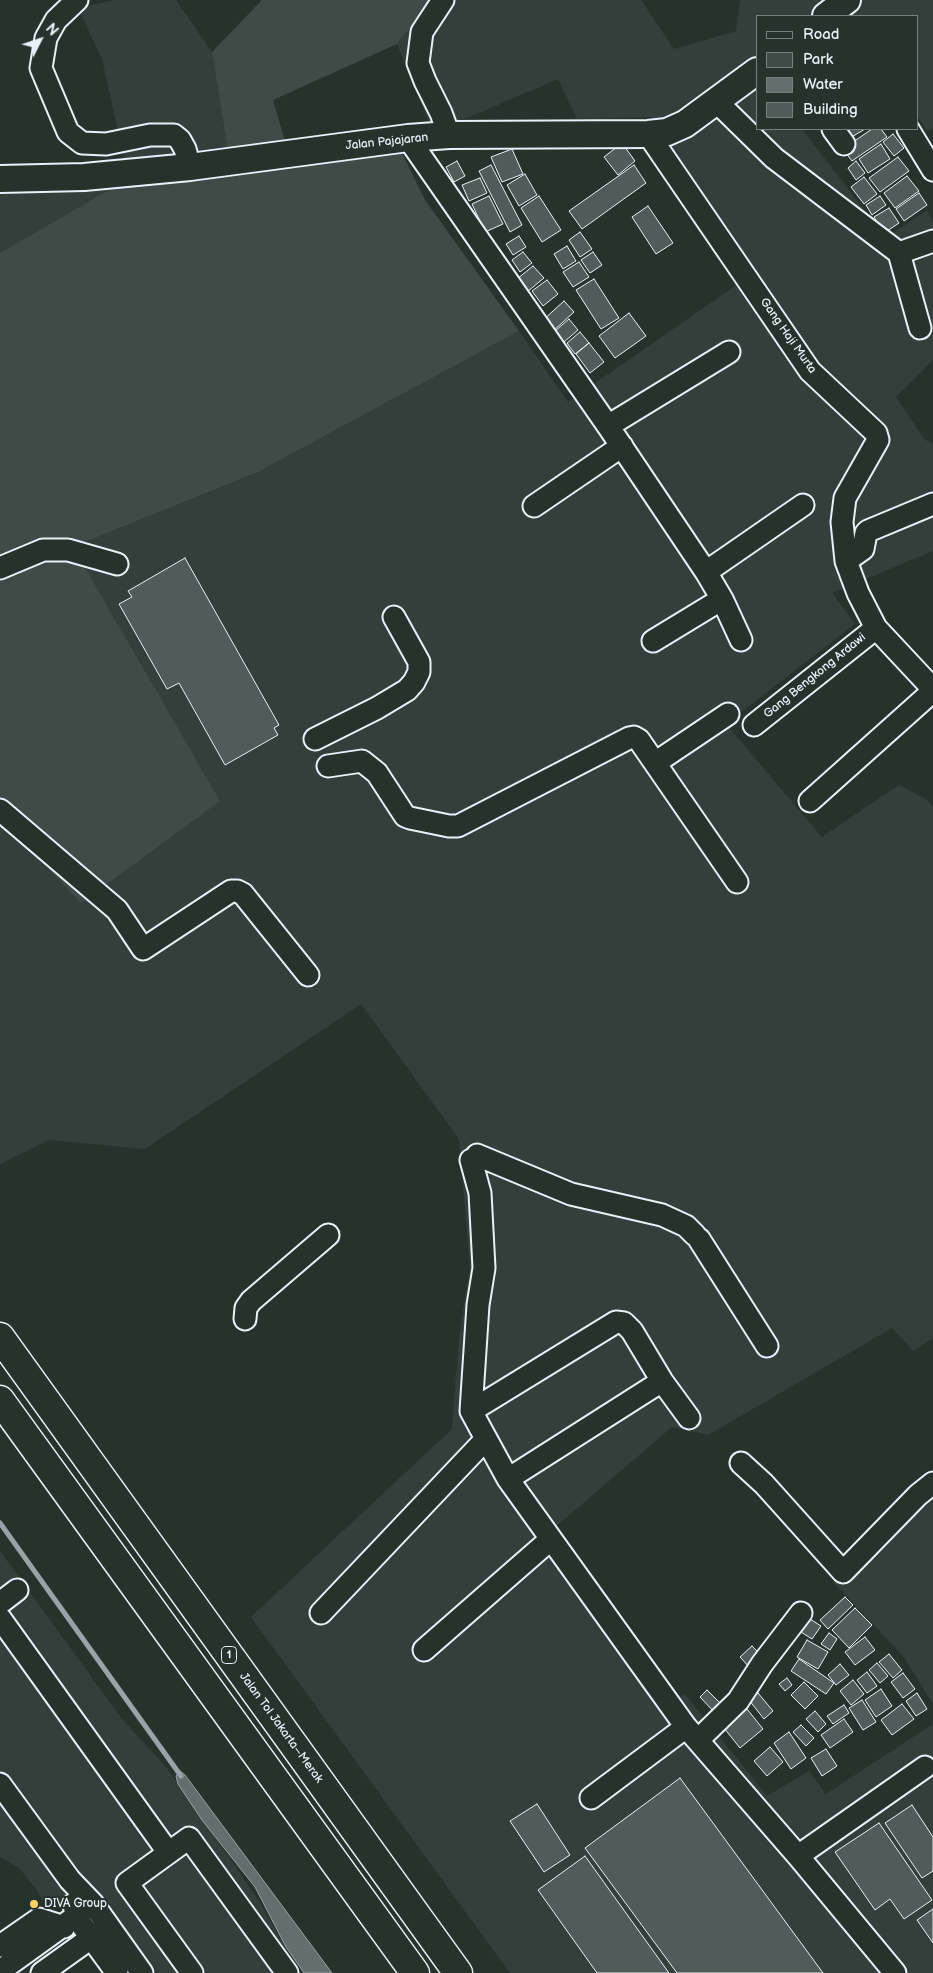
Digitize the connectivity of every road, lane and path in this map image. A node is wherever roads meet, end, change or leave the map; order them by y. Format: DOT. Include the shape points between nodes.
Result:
graph roads {
  1 [pos="77,0"];
  2 [pos="443,0"];
  3 [pos="756,72"];
  4 [pos="717,102"];
  5 [pos="909,130"];
  6 [pos="648,134"];
  7 [pos="449,135"];
  8 [pos="408,138"];
  9 [pos="190,167"];
  10 [pos="933,170"];
  11 [pos="0,179"];
  12 [pos="933,242"];
  13 [pos="899,253"];
  14 [pos="920,328"];
  15 [pos="729,352"];
  16 [pos="608,426"];
  17 [pos="622,446"];
  18 [pos="804,504"];
  19 [pos="933,504"];
  20 [pos="534,506"];
  21 [pos="846,561"];
  22 [pos="117,564"];
  23 [pos="0,568"];
  24 [pos="706,572"];
  25 [pos="722,599"];
  26 [pos="394,617"];
  27 [pos="876,628"];
  28 [pos="741,640"];
  29 [pos="653,642"];
  30 [pos="933,690"];
  31 [pos="728,714"];
  32 [pos="754,725"];
  33 [pos="315,739"];
  34 [pos="655,763"];
  35 [pos="328,766"];
  36 [pos="810,801"];
  37 [pos="0,810"];
  38 [pos="737,882"];
  39 [pos="308,975"];
  40 [pos="328,1235"];
  41 [pos="245,1320"];
  42 [pos="0,1337"];
  43 [pos="767,1346"];
  44 [pos="662,1381"];
  45 [pos="0,1400"];
  46 [pos="471,1411"];
  47 [pos="689,1418"];
  48 [pos="486,1439"];
  49 [pos="741,1463"];
  50 [pos="508,1479"];
  51 [pos="933,1483"];
  52 [pos="551,1539"];
  53 [pos="17,1590"];
  54 [pos="0,1603"];
  55 [pos="321,1613"];
  56 [pos="802,1613"];
  57 [pos="0,1618"];
  58 [pos="424,1650"];
  59 [pos="692,1734"];
  60 [pos="925,1767"];
  61 [pos="0,1784"];
  62 [pos="592,1798"];
  63 [pos="168,1852"];
  64 [pos="798,1856"];
  65 [pos="70,1880"];
  66 [pos="93,1904"];
  67 [pos="70,1922"];
  68 [pos="108,1926"];
  69 [pos="91,1938"];
  70 [pos="0,1946"];
  71 [pos="0,1971"];
  72 [pos="113,1972"];
  73 [pos="191,1972"];
  74 [pos="42,1973"];
  75 [pos="142,1973"];
  76 [pos="286,1973"];
  77 [pos="414,1973"];
  78 [pos="458,1973"];
  79 [pos="895,1973"];
  1 -- 9 [label="street" via="56,20 46,38 41,68 68,132 82,143 106,144 150,135 174,135 185,149"];
  2 -- 7 [label="street" via="422,32 418,63"];
  3 -- 4 [label="main road, Jalan Pajajaran"];
  4 -- 6 [label="main road, Jalan Pajajaran" via="685,124 666,132"];
  4 -- 13 [label="street" via="774,158"];
  5 -- 10 [label="street"];
  6 -- 7 [label="main road, Jalan Pajajaran"];
  6 -- 21 [label="street, Gang Haji Murta" via="810,371 876,433 878,440 845,498 842,522"];
  7 -- 8 [label="main road, Jalan Pajajaran"];
  8 -- 9 [label="main road, Jalan Pajajaran"];
  8 -- 16 [label="street"];
  9 -- 11 [label="main road, Jalan Pajajaran" via="84,177"];
  12 -- 13 [label="street"];
  13 -- 14 [label="street"];
  15 -- 16 [label="street"];
  16 -- 17 [label="street"];
  17 -- 20 [label="street"];
  17 -- 24 [label="street"];
  18 -- 24 [label="street"];
  19 -- 21 [label="street" via="868,531 861,551"];
  21 -- 27 [label="street, Gang Haji Murta"];
  22 -- 23 [label="street" via="68,550 44,550"];
  24 -- 25 [label="street"];
  25 -- 28 [label="street"];
  25 -- 29 [label="street"];
  26 -- 33 [label="street" via="419,662 414,682 407,690 377,708"];
  27 -- 30 [label="street, Gang Haji Murta"];
  27 -- 32 [label="street, Gang Bengkong Ardawi"];
  30 -- 36 [label="street"];
  31 -- 34 [label="street"];
  34 -- 35 [label="street" via="639,740 629,738 458,826 405,816 376,773 362,761"];
  34 -- 38 [label="street"];
  37 -- 39 [label="street" via="118,910 143,949 237,890"];
  40 -- 41 [label="street" via="251,1301 246,1308"];
  42 -- 78 [label="highway, Jalan Tol Jakarta–Merak / 1"];
  43 -- 46 [label="street" via="697,1237 686,1226 662,1215 571,1194 474,1157 480,1193 484,1268 478,1305"];
  44 -- 46 [label="street" via="632,1330 624,1323 616,1322"];
  44 -- 47 [label="street"];
  44 -- 50 [label="street"];
  45 -- 77 [label="highway"];
  46 -- 48 [label="street"];
  48 -- 50 [label="street"];
  48 -- 55 [label="street"];
  49 -- 51 [label="street" via="843,1572"];
  50 -- 52 [label="street"];
  52 -- 58 [label="street"];
  52 -- 59 [label="street"];
  53 -- 54 [label="street"];
  56 -- 59 [label="street" via="738,1700"];
  57 -- 63 [label="street"];
  59 -- 62 [label="street"];
  59 -- 64 [label="street"];
  60 -- 64 [label="street"];
  61 -- 65 [label="street"];
  63 -- 73 [label="street" via="128,1883"];
  63 -- 76 [label="street" via="189,1838"];
  64 -- 79 [label="street"];
  65 -- 66 [label="street"];
  65 -- 67 [label="street"];
  66 -- 67 [label="street"];
  66 -- 68 [label="street"];
  67 -- 69 [label="street"];
  67 -- 70 [label="street" via="39,1919"];
  67 -- 71 [label="street"];
  68 -- 69 [label="street"];
  68 -- 75 [label="street"];
  69 -- 72 [label="street"];
  69 -- 74 [label="street"];
}
